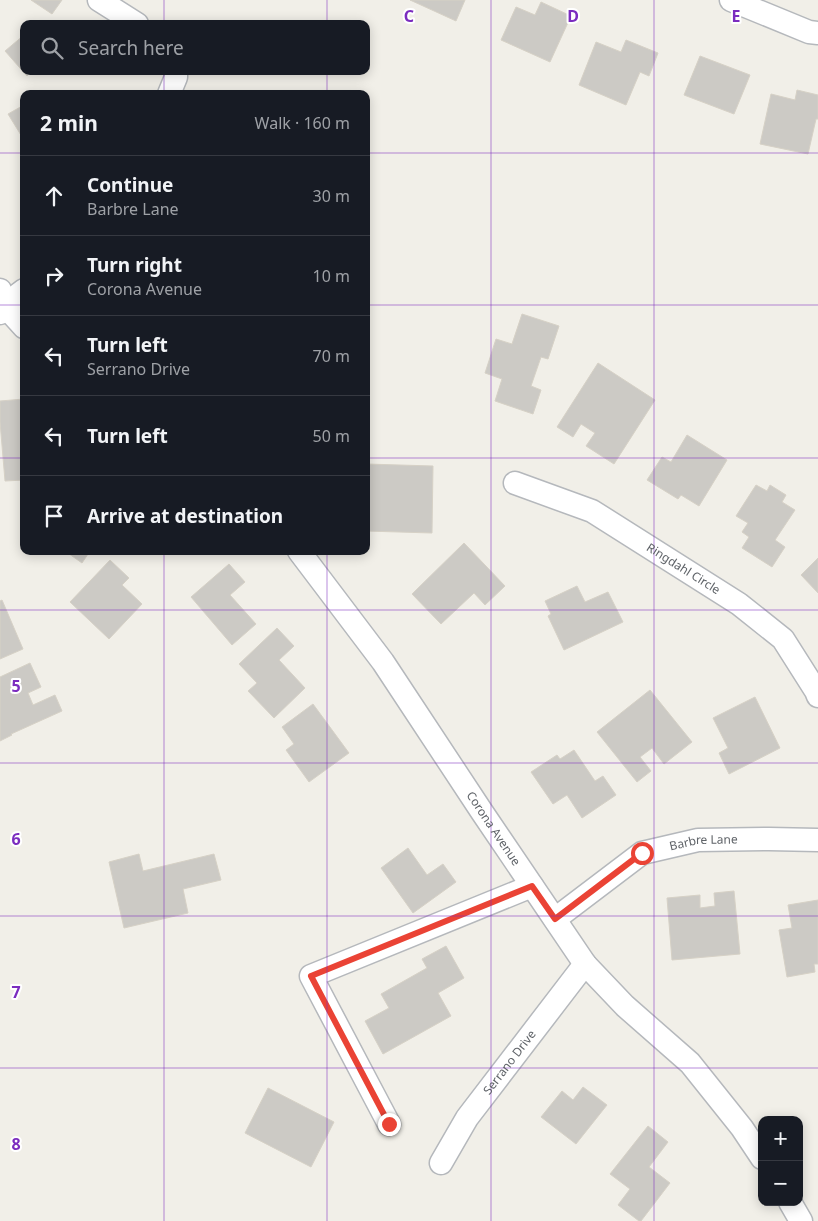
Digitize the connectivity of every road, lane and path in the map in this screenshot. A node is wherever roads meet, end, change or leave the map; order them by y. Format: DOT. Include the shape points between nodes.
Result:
graph roads {
  1 [pos="98,0"];
  2 [pos="731,0"];
  3 [pos="130,20"];
  4 [pos="818,33"];
  5 [pos="176,75"];
  6 [pos="170,90"];
  7 [pos="20,292"];
  8 [pos="1,303"];
  9 [pos="20,322"];
  10 [pos="515,483"];
  11 [pos="302,555"];
  12 [pos="818,696"];
  13 [pos="818,840"];
  14 [pos="532,886"];
  15 [pos="555,919"];
  16 [pos="585,964"];
  17 [pos="389,1124"];
  18 [pos="758,1152"];
  19 [pos="441,1163"];
  20 [pos="792,1206"];
  21 [pos="801,1221"];
  1 -- 3 [label="street"];
  2 -- 4 [label="street"];
  5 -- 6 [label="street"];
  7 -- 8 [label="street"];
  8 -- 9 [label="street"];
  10 -- 12 [label="street, Ringdahl Circle" via="592,511 739,604 783,639"];
  11 -- 14 [label="street, Corona Avenue" via="383,662"];
  13 -- 15 [label="street, Barbre Lane" via="698,840 642,853"];
  14 -- 15 [label="street, Corona Avenue"];
  14 -- 17 [label="street" via="311,976"];
  15 -- 16 [label="street, Corona Avenue"];
  16 -- 18 [label="street, Corona Avenue" via="625,1006 690,1063"];
  16 -- 19 [label="street, Serrano Drive" via="467,1118"];
  20 -- 21 [label="street"];
}
